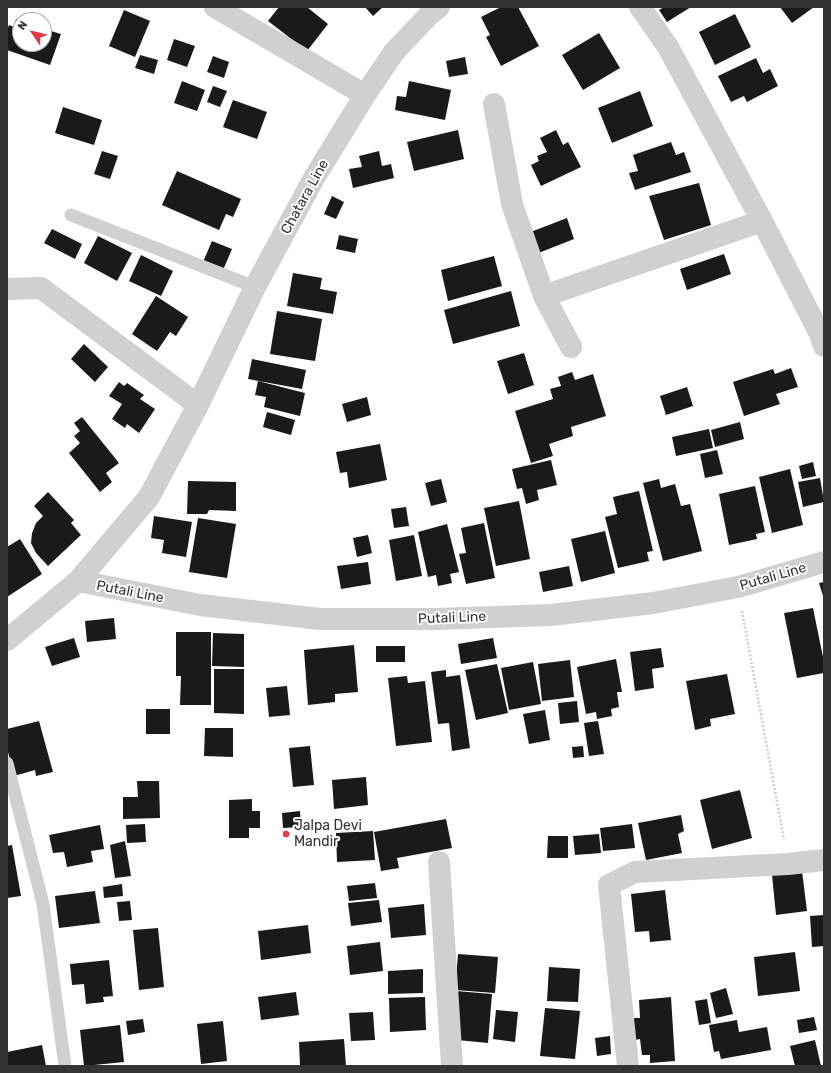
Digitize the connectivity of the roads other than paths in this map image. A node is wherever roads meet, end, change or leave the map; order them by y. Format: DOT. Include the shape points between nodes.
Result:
graph roads {
  1 [pos="216,7"];
  2 [pos="640,7"];
  3 [pos="431,9"];
  4 [pos="365,95"];
  5 [pos="494,104"];
  6 [pos="71,215"];
  7 [pos="762,221"];
  8 [pos="255,287"];
  9 [pos="7,289"];
  10 [pos="544,296"];
  11 [pos="824,346"];
  12 [pos="571,347"];
  13 [pos="198,405"];
  14 [pos="824,562"];
  15 [pos="78,581"];
  16 [pos="7,640"];
  17 [pos="7,763"];
  18 [pos="824,860"];
  19 [pos="439,862"];
  20 [pos="65,1066"];
  21 [pos="452,1066"];
  22 [pos="628,1066"];
  1 -- 4 [label="street"];
  2 -- 7 [label="street" via="668,47"];
  3 -- 4 [label="street, Chatara Line" via="394,52"];
  4 -- 8 [label="street, Chatara Line" via="314,178"];
  5 -- 10 [label="street" via="512,204"];
  6 -- 8 [label="lane"];
  7 -- 10 [label="street"];
  7 -- 11 [label="street"];
  8 -- 13 [label="street, Chatara Line"];
  9 -- 13 [label="street" via="41,288"];
  10 -- 12 [label="street"];
  13 -- 15 [label="street, Chatara Line" via="149,497"];
  14 -- 15 [label="street, Putali Line" via="738,587 653,603 551,615 437,619 328,619 200,605"];
  15 -- 16 [label="street, Chatara Line"];
  17 -- 20 [label="lane" via="43,904"];
  18 -- 22 [label="street" via="635,872 609,885"];
  19 -- 21 [label="street"];
}
